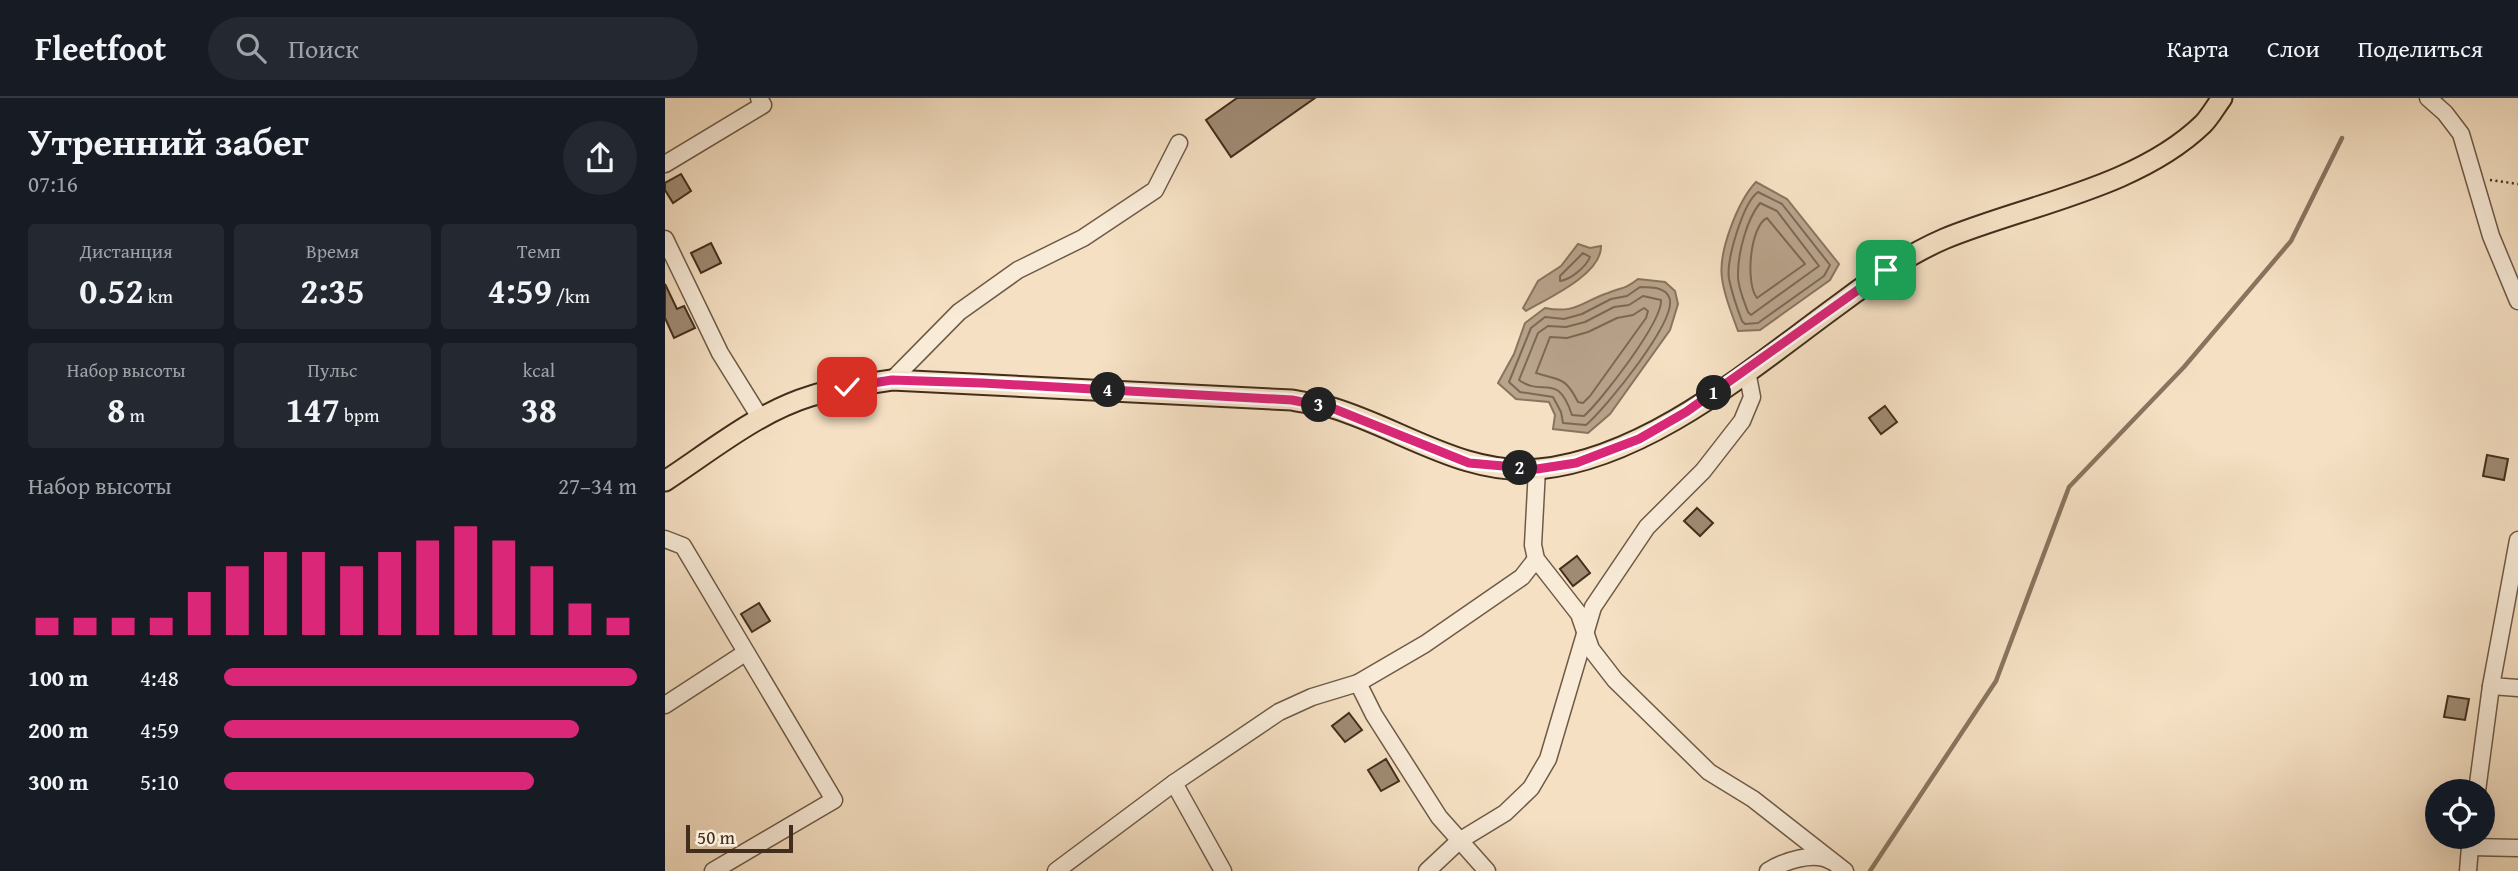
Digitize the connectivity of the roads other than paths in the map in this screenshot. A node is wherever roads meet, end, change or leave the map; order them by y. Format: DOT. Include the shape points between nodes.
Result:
graph roads {
  1 [pos="759,98"];
  2 [pos="2222,98"];
  3 [pos="2428,98"];
  4 [pos="1179,143"];
  5 [pos="665,164"];
  6 [pos="665,239"];
  7 [pos="2518,301"];
  8 [pos="1747,371"];
  9 [pos="892,380"];
  10 [pos="761,419"];
  11 [pos="1537,469"];
  12 [pos="665,481"];
  13 [pos="665,539"];
  14 [pos="2518,540"];
  15 [pos="1536,559"];
  16 [pos="1585,631"];
  17 [pos="745,653"];
  18 [pos="1358,683"];
  19 [pos="2491,687"];
  20 [pos="2518,688"];
  21 [pos="665,705"];
  22 [pos="2479,779"];
  23 [pos="1174,783"];
  24 [pos="1459,841"];
  25 [pos="2495,845"];
  26 [pos="2518,848"];
  27 [pos="2470,849"];
  28 [pos="1842,868"];
  29 [pos="713,871"];
  30 [pos="1056,871"];
  31 [pos="1223,871"];
  32 [pos="1427,871"];
  33 [pos="1487,871"];
  34 [pos="1768,871"];
  35 [pos="2468,871"];
  1 -- 5 [label="street" via="763,105"];
  2 -- 8 [label="main road" via="2204,123 2165,153 2099,185 1942,240 1886,270"];
  3 -- 7 [label="street" via="2461,134 2491,236"];
  4 -- 9 [label="street" via="1155,190 1083,238 1018,271 959,312"];
  6 -- 10 [label="street" via="720,353"];
  8 -- 11 [label="main road" via="1639,439 1576,463"];
  8 -- 16 [label="street" via="1752,397 1742,421 1703,471 1647,527 1593,607"];
  9 -- 10 [label="main road" via="809,397"];
  9 -- 11 [label="main road" via="1292,400 1332,408 1469,463"];
  10 -- 12 [label="main road"];
  11 -- 15 [label="street"];
  13 -- 17 [label="street" via="683,546"];
  14 -- 19 [label="street"];
  15 -- 16 [label="street" via="1579,614"];
  15 -- 18 [label="street" via="1523,578"];
  16 -- 24 [label="street" via="1548,760 1531,788 1505,813"];
  16 -- 28 [label="street" via="1591,649 1615,680 1709,772 1753,799"];
  17 -- 21 [label="street"];
  17 -- 29 [label="street" via="834,800"];
  18 -- 23 [label="street" via="1279,712"];
  18 -- 24 [label="street" via="1439,817"];
  19 -- 20 [label="street"];
  19 -- 22 [label="street"];
  23 -- 30 [label="street"];
  23 -- 31 [label="street"];
  24 -- 32 [label="street"];
  24 -- 33 [label="street"];
  25 -- 26 [label="street"];
  27 -- 35 [label="street"];
  28 -- 34 [label="street" via="1824,856"];
}
